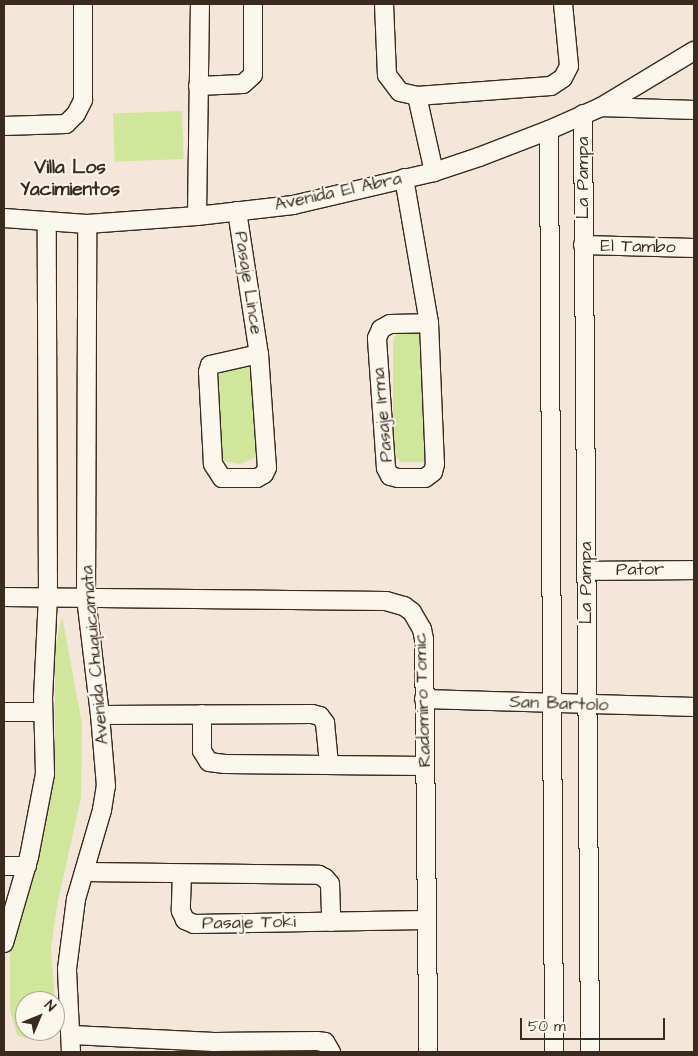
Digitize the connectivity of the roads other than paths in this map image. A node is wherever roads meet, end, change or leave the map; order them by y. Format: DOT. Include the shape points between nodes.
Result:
graph roads {
  1 [pos="83,4"];
  2 [pos="200,4"];
  3 [pos="253,4"];
  4 [pos="384,4"];
  5 [pos="563,4"];
  6 [pos="694,51"];
  7 [pos="198,86"];
  8 [pos="417,96"];
  9 [pos="601,106"];
  10 [pos="694,110"];
  11 [pos="583,114"];
  12 [pos="4,126"];
  13 [pos="549,130"];
  14 [pos="434,172"];
  15 [pos="404,178"];
  16 [pos="237,212"];
  17 [pos="196,216"];
  18 [pos="4,218"];
  19 [pos="47,222"];
  20 [pos="87,224"];
  21 [pos="583,245"];
  22 [pos="694,248"];
  23 [pos="429,323"];
  24 [pos="258,354"];
  25 [pos="694,570"];
  26 [pos="586,571"];
  27 [pos="4,597"];
  28 [pos="48,597"];
  29 [pos="86,597"];
  30 [pos="424,700"];
  31 [pos="551,705"];
  32 [pos="586,705"];
  33 [pos="694,707"];
  34 [pos="4,712"];
  35 [pos="43,712"];
  36 [pos="202,714"];
  37 [pos="100,715"];
  38 [pos="329,764"];
  39 [pos="426,766"];
  40 [pos="4,866"];
  41 [pos="27,866"];
  42 [pos="84,872"];
  43 [pos="182,874"];
  44 [pos="426,920"];
  45 [pos="331,922"];
  46 [pos="4,943"];
  47 [pos="71,1044"];
  48 [pos="214,1047"];
  49 [pos="331,1052"];
  50 [pos="428,1052"];
  51 [pos="554,1052"];
  52 [pos="590,1052"];
  1 -- 12 [label="street" via="82,100 76,114 66,124"];
  2 -- 7 [label="street"];
  3 -- 7 [label="street" via="253,75 243,84"];
  4 -- 8 [label="street" via="387,75 400,92"];
  5 -- 8 [label="street" via="569,66 563,78 551,86"];
  6 -- 9 [label="street, Avenida El Abra"];
  7 -- 17 [label="street"];
  8 -- 14 [label="street"];
  9 -- 10 [label="street, Avenida El Abra"];
  9 -- 11 [label="street, Avenida El Abra"];
  11 -- 13 [label="street, Avenida El Abra"];
  11 -- 21 [label="street, La Pampa"];
  13 -- 14 [label="street, Avenida El Abra"];
  13 -- 31 [label="street, La Pampa"];
  14 -- 15 [label="street, Avenida El Abra"];
  15 -- 16 [label="street, Avenida El Abra" via="293,205"];
  15 -- 23 [label="street, Pasaje Irma"];
  16 -- 17 [label="street, Avenida El Abra"];
  16 -- 24 [label="street, Pasaje Lince"];
  17 -- 20 [label="street, Avenida El Abra"];
  18 -- 19 [label="street, Avenida El Abra"];
  19 -- 20 [label="street, Avenida El Abra"];
  19 -- 28 [label="street"];
  20 -- 29 [label="street, Avenida Chuquicamata"];
  21 -- 22 [label="street, El Tambo"];
  21 -- 26 [label="street, La Pampa"];
  23 -- 23 [label="street, Pasaje Irma" via="390,324 380,329 377,338 386,468 390,476 398,478 425,478 433,472"];
  24 -- 24 [label="street, Pasaje Lince" via="267,468 257,478 222,478 214,464 210,365"];
  25 -- 26 [label="street, Pator"];
  26 -- 32 [label="street, La Pampa"];
  27 -- 28 [label="street, Radomiro Tomic"];
  28 -- 29 [label="street, Radomiro Tomic"];
  28 -- 35 [label="street"];
  29 -- 30 [label="street, Radomiro Tomic" via="395,603 412,612 422,629"];
  29 -- 37 [label="street, Avenida Chuquicamata"];
  30 -- 31 [label="street, San Bartolo"];
  30 -- 39 [label="street, Radomiro Tomic"];
  31 -- 32 [label="street, San Bartolo"];
  31 -- 51 [label="street, La Pampa"];
  32 -- 33 [label="street, San Bartolo"];
  32 -- 52 [label="street, La Pampa"];
  34 -- 35 [label="street"];
  35 -- 41 [label="street" via="45,774"];
  36 -- 37 [label="street"];
  36 -- 38 [label="street" via="320,716 325,723"];
  36 -- 38 [label="street" via="202,751 209,762"];
  37 -- 42 [label="street, Avenida Chuquicamata" via="106,786"];
  38 -- 39 [label="street"];
  39 -- 44 [label="street, Radomiro Tomic"];
  40 -- 41 [label="street"];
  41 -- 46 [label="street"];
  42 -- 43 [label="street"];
  42 -- 47 [label="street, Avenida Chuquicamata" via="76,899 67,969"];
  43 -- 45 [label="street" via="319,875 330,884"];
  43 -- 45 [label="street, Pasaje Toki" via="181,911 185,920 194,924"];
  44 -- 45 [label="street, Pasaje Toki"];
  44 -- 50 [label="street, Radomiro Tomic"];
  47 -- 48 [label="street"];
  48 -- 49 [label="street" via="317,1041 325,1042"];
}
